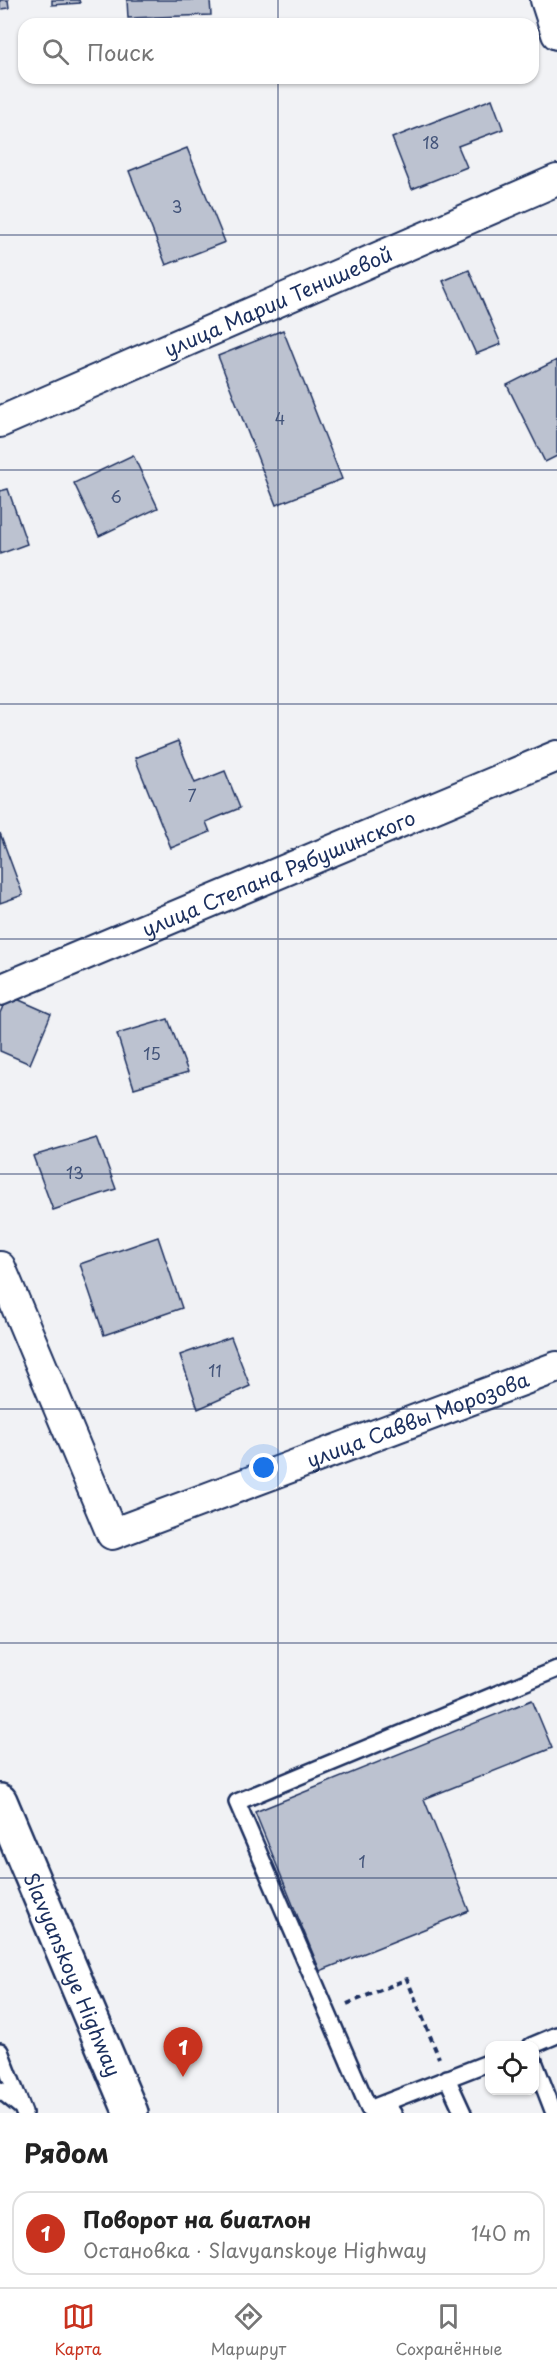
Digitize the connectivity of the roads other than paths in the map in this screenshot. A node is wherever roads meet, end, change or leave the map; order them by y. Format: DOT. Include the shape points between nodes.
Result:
graph roads {
  1 [pos="546,0"];
  2 [pos="557,34"];
  3 [pos="557,180"];
  4 [pos="0,422"];
  5 [pos="557,756"];
  6 [pos="0,990"];
  7 [pos="0,1267"];
  8 [pos="557,1366"];
  9 [pos="557,1669"];
  10 [pos="0,1801"];
  11 [pos="557,2035"];
  12 [pos="539,2043"];
  13 [pos="0,2051"];
  14 [pos="485,2064"];
  15 [pos="539,2074"];
  16 [pos="447,2078"];
  17 [pos="0,2090"];
  18 [pos="369,2109"];
  19 [pos="23,2110"];
  20 [pos="132,2113"];
  21 [pos="393,2113"];
  22 [pos="463,2113"];
  23 [pos="554,2113"];
  1 -- 2 [label="street"];
  3 -- 4 [label="street, улица Марии Тенишевой"];
  5 -- 6 [label="street, улица Степана Рябушинского"];
  7 -- 8 [label="street, улица Саввы Морозова" via="111,1534"];
  9 -- 18 [label="lane" via="237,1802"];
  10 -- 20 [label="main road, Slavyanskoye Highway"];
  11 -- 12 [label="lane"];
  13 -- 19 [label="lane"];
  14 -- 16 [label="lane"];
  15 -- 23 [label="lane"];
  16 -- 18 [label="lane"];
  16 -- 22 [label="lane"];
  17 -- 19 [label="lane"];
  18 -- 21 [label="lane"];
}
